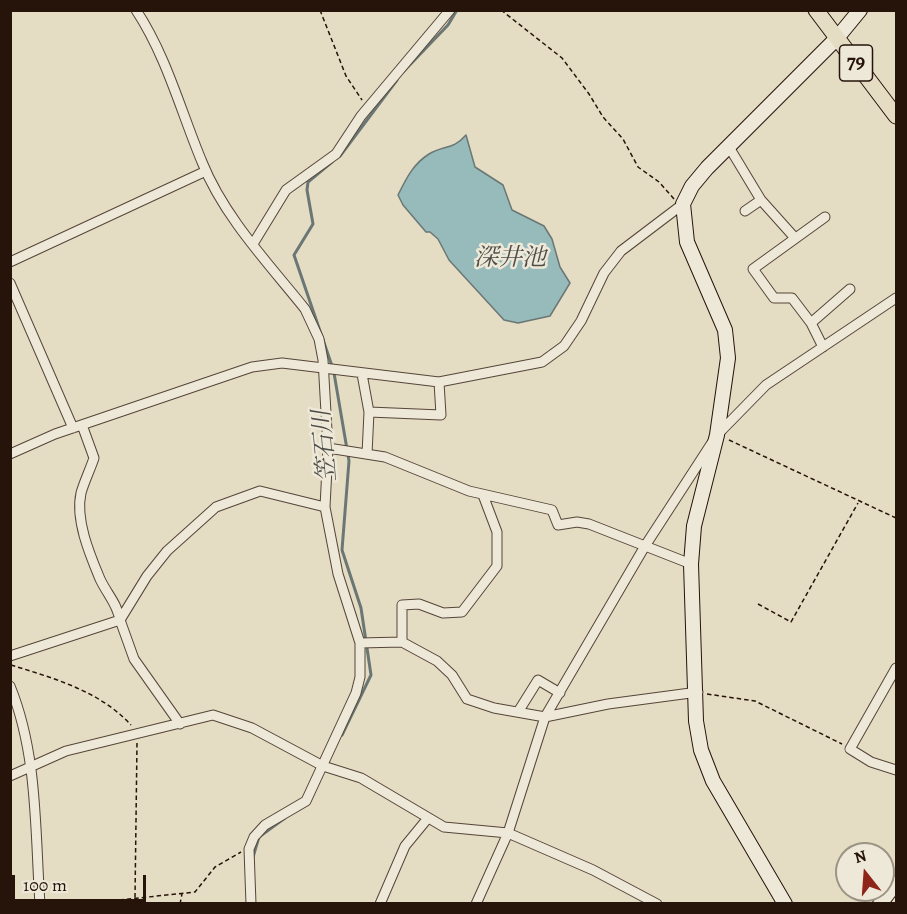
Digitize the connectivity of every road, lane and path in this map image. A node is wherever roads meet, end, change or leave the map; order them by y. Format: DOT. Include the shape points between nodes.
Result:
graph roads {
  1 [pos="136,10"];
  2 [pos="320,10"];
  3 [pos="450,10"];
  4 [pos="501,10"];
  5 [pos="816,10"];
  6 [pos="860,10"];
  7 [pos="837,38"];
  8 [pos="369,107"];
  9 [pos="897,116"];
  10 [pos="729,147"];
  11 [pos="206,171"];
  12 [pos="761,200"];
  13 [pos="683,204"];
  14 [pos="746,211"];
  15 [pos="825,217"];
  16 [pos="795,238"];
  17 [pos="253,244"];
  18 [pos="10,262"];
  19 [pos="10,283"];
  20 [pos="850,289"];
  21 [pos="897,297"];
  22 [pos="811,323"];
  23 [pos="823,347"];
  24 [pos="323,369"];
  25 [pos="363,374"];
  26 [pos="439,382"];
  27 [pos="369,412"];
  28 [pos="77,427"];
  29 [pos="717,435"];
  30 [pos="328,448"];
  31 [pos="10,454"];
  32 [pos="367,454"];
  33 [pos="483,495"];
  34 [pos="858,502"];
  35 [pos="325,507"];
  36 [pos="897,518"];
  37 [pos="645,546"];
  38 [pos="691,564"];
  39 [pos="758,604"];
  40 [pos="120,620"];
  41 [pos="402,642"];
  42 [pos="360,643"];
  43 [pos="10,656"];
  44 [pos="10,664"];
  45 [pos="897,668"];
  46 [pos="10,686"];
  47 [pos="698,692"];
  48 [pos="560,693"];
  49 [pos="518,712"];
  50 [pos="545,717"];
  51 [pos="180,724"];
  52 [pos="137,732"];
  53 [pos="850,749"];
  54 [pos="323,766"];
  55 [pos="30,767"];
  56 [pos="897,771"];
  57 [pos="10,776"];
  58 [pos="429,818"];
  59 [pos="508,833"];
  60 [pos="249,849"];
  61 [pos="897,883"];
  62 [pos="182,894"];
  63 [pos="135,898"];
  64 [pos="112,902"];
  65 [pos="40,903"];
  66 [pos="82,903"];
  67 [pos="139,903"];
  68 [pos="180,903"];
  69 [pos="250,903"];
  70 [pos="380,903"];
  71 [pos="476,903"];
  72 [pos="657,903"];
  73 [pos="785,903"];
  74 [pos="880,903"];
  1 -- 11 [label="street" via="154,41"];
  2 -- 8 [label="path" via="346,76"];
  3 -- 8 [label="street"];
  4 -- 13 [label="path" via="562,58 623,139 638,167"];
  5 -- 7 [label="main road, 79"];
  6 -- 7 [label="street"];
  7 -- 9 [label="main road, 79"];
  7 -- 10 [label="street"];
  8 -- 17 [label="street" via="336,154 286,190"];
  10 -- 12 [label="street"];
  10 -- 13 [label="street" via="692,186"];
  11 -- 17 [label="street"];
  11 -- 18 [label="street"];
  12 -- 14 [label="street"];
  12 -- 16 [label="street"];
  13 -- 26 [label="street" via="621,251 604,273 564,346 542,362"];
  13 -- 29 [label="street" via="687,243 724,330 728,358"];
  15 -- 16 [label="street"];
  16 -- 22 [label="street" via="753,269 774,298 792,298"];
  17 -- 24 [label="street" via="305,309 319,339"];
  19 -- 28 [label="street"];
  20 -- 22 [label="street"];
  21 -- 23 [label="street"];
  22 -- 23 [label="street"];
  23 -- 29 [label="street" via="766,385"];
  24 -- 25 [label="street"];
  24 -- 28 [label="street" via="282,363 252,367"];
  24 -- 30 [label="street"];
  25 -- 26 [label="street"];
  25 -- 27 [label="street"];
  26 -- 27 [label="street" via="441,415"];
  27 -- 32 [label="street"];
  28 -- 31 [label="street"];
  28 -- 40 [label="street" via="94,458 81,494 84,535"];
  29 -- 34 [label="path"];
  29 -- 37 [label="street"];
  29 -- 38 [label="street" via="694,526"];
  30 -- 32 [label="street"];
  30 -- 35 [label="street"];
  32 -- 33 [label="street" via="385,457"];
  33 -- 37 [label="street" via="552,510 558,525 589,524"];
  33 -- 41 [label="street" via="497,532 497,566 462,612 443,614 419,604 402,605"];
  34 -- 36 [label="path"];
  34 -- 39 [label="path" via="791,622"];
  35 -- 40 [label="street" via="260,491 216,507 167,551"];
  35 -- 42 [label="street" via="338,574"];
  37 -- 38 [label="street"];
  37 -- 48 [label="street"];
  38 -- 47 [label="street"];
  40 -- 43 [label="street"];
  40 -- 51 [label="street" via="134,659"];
  41 -- 42 [label="street"];
  41 -- 49 [label="street" via="437,661 452,675 467,699"];
  42 -- 54 [label="street" via="356,693"];
  44 -- 52 [label="path" via="52,676 81,690 121,714"];
  45 -- 53 [label="street"];
  46 -- 55 [label="street"];
  47 -- 50 [label="street"];
  47 -- 53 [label="path" via="754,701"];
  47 -- 73 [label="street" via="698,735 706,766"];
  48 -- 49 [label="street" via="538,680"];
  48 -- 50 [label="street"];
  49 -- 50 [label="street"];
  50 -- 59 [label="street"];
  51 -- 52 [label="street"];
  51 -- 54 [label="street" via="213,716 229,720"];
  52 -- 55 [label="street" via="66,751"];
  52 -- 63 [label="path"];
  53 -- 56 [label="street"];
  54 -- 58 [label="street" via="361,778"];
  54 -- 60 [label="street" via="306,801 265,825"];
  55 -- 57 [label="street"];
  55 -- 65 [label="street"];
  58 -- 59 [label="street" via="444,827"];
  58 -- 70 [label="street" via="405,846"];
  59 -- 71 [label="street"];
  59 -- 72 [label="street"];
  60 -- 62 [label="path" via="215,867 195,892"];
  60 -- 69 [label="street"];
  61 -- 74 [label="street"];
  62 -- 63 [label="path"];
  62 -- 68 [label="path"];
  63 -- 64 [label="path"];
  63 -- 67 [label="path"];
  64 -- 66 [label="path"];
}
